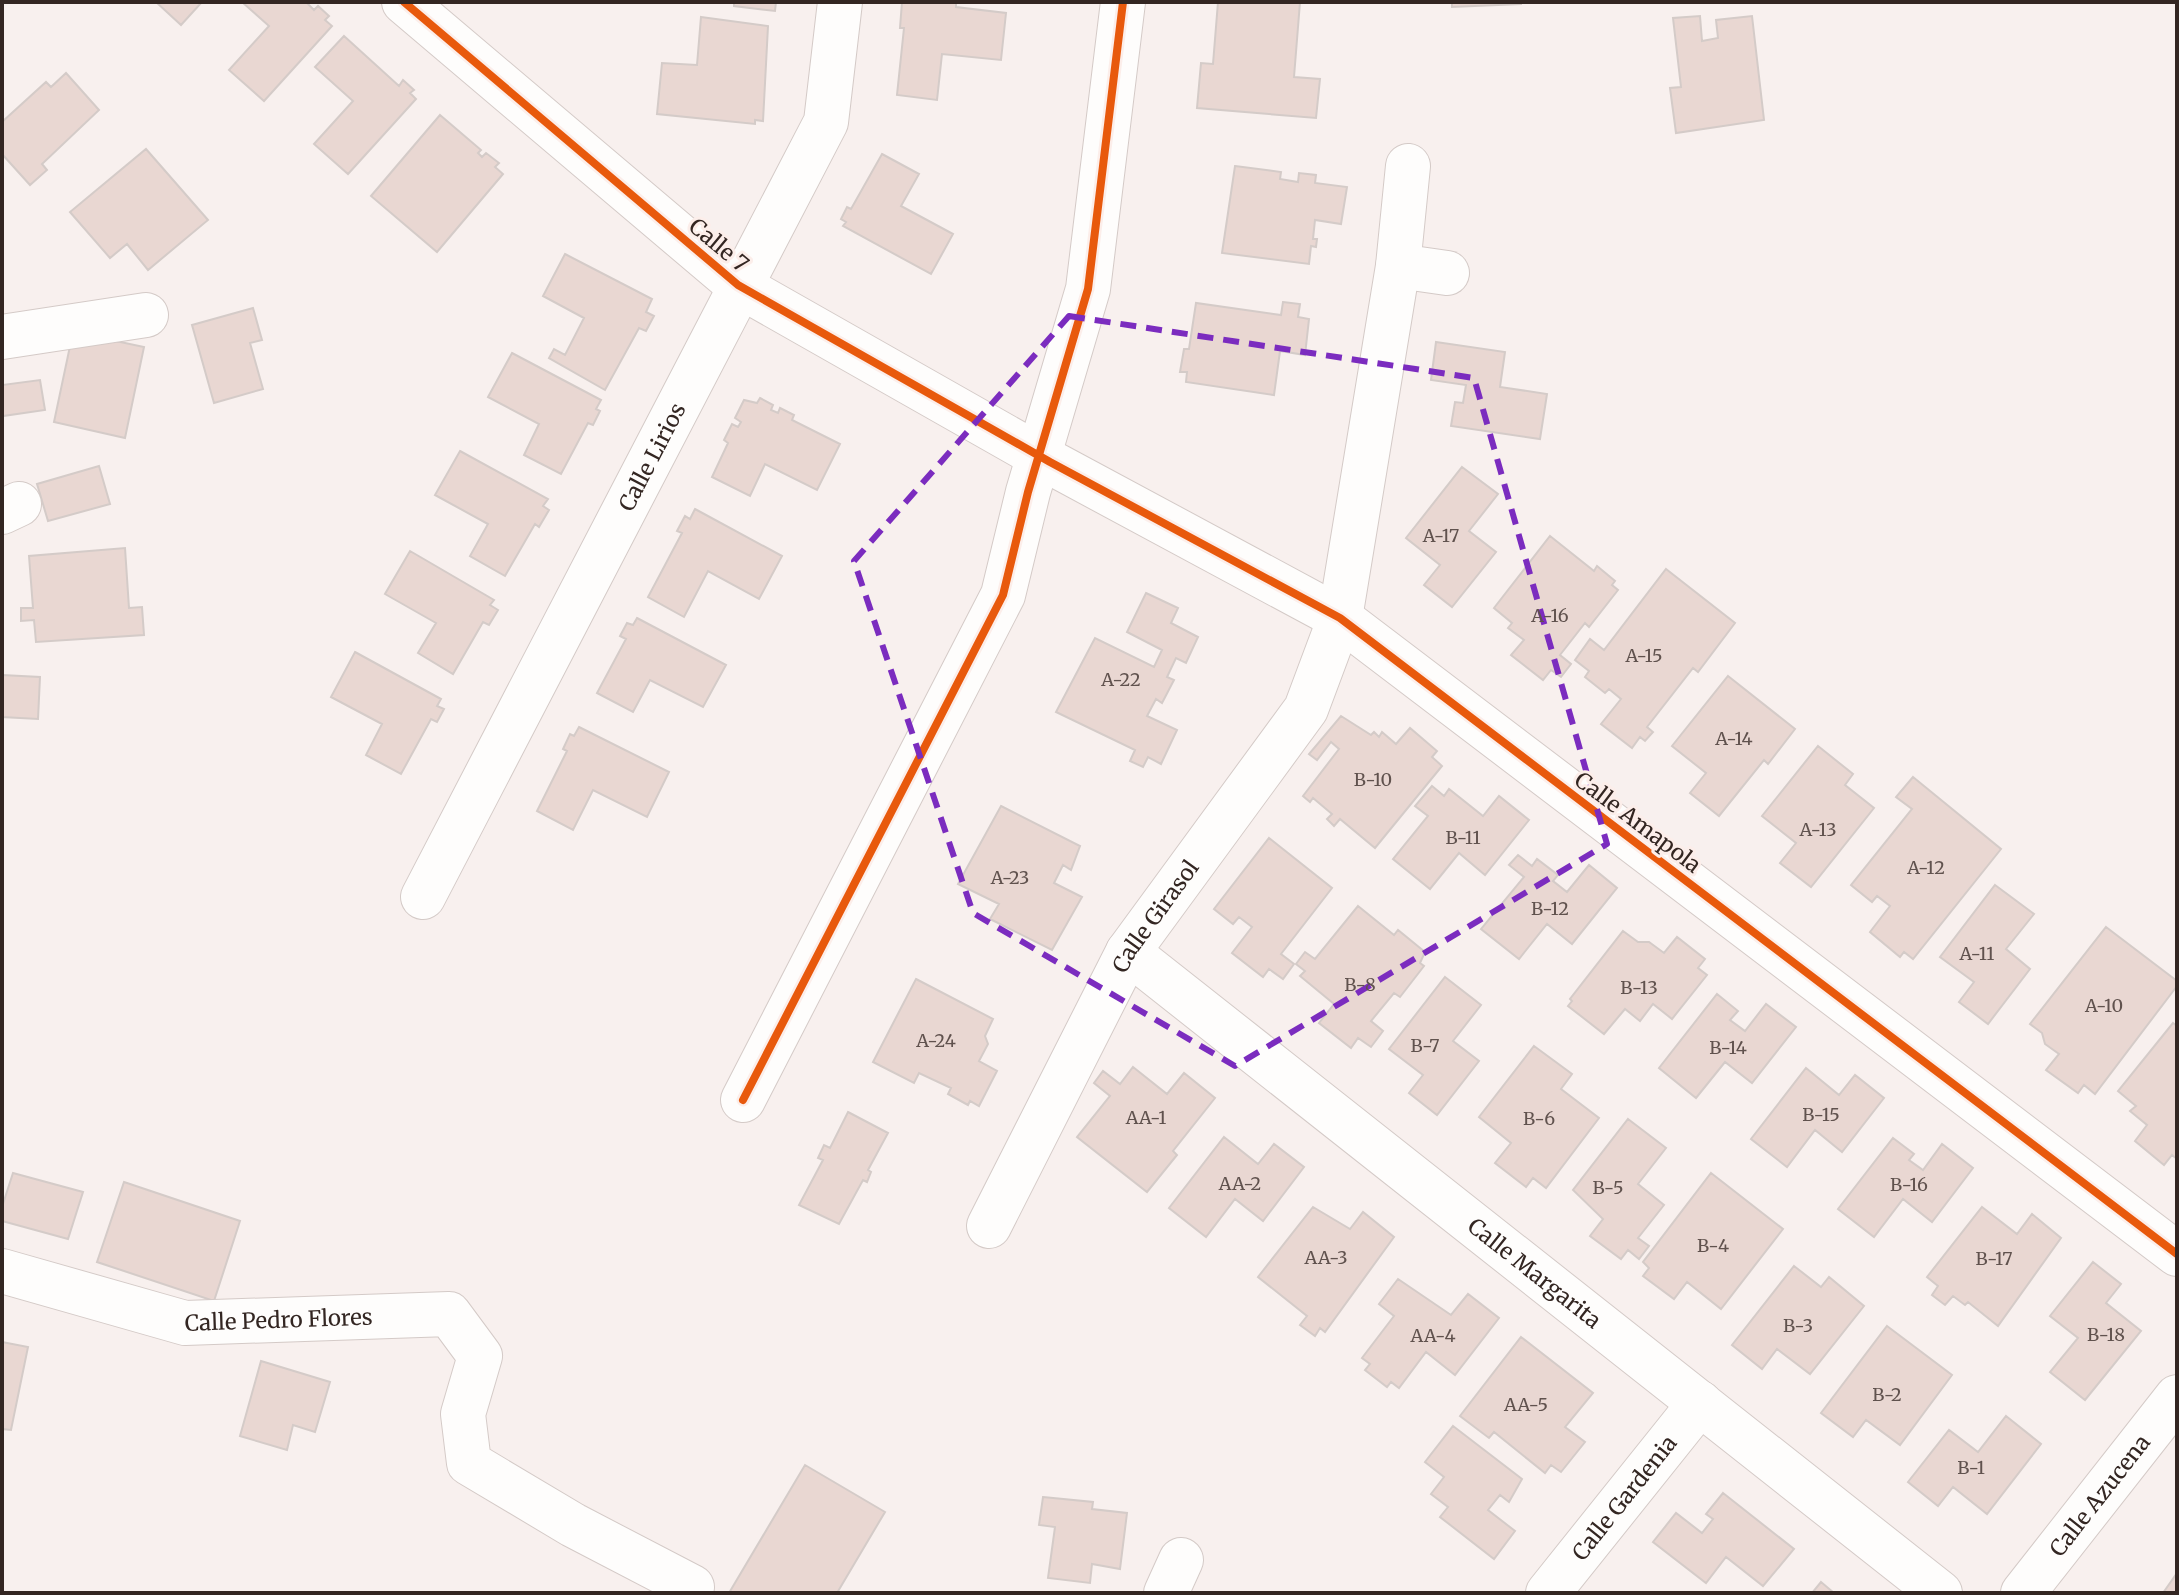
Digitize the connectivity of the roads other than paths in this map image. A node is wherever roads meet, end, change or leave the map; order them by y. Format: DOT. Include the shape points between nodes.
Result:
graph roads {
  1 [pos="404,2"];
  2 [pos="840,2"];
  3 [pos="1123,2"];
  4 [pos="1408,166"];
  5 [pos="1398,266"];
  6 [pos="1447,273"];
  7 [pos="738,285"];
  8 [pos="146,315"];
  9 [pos="2,337"];
  10 [pos="1044,459"];
  11 [pos="1340,618"];
  12 [pos="423,897"];
  13 [pos="1128,952"];
  14 [pos="743,1100"];
  15 [pos="989,1226"];
  16 [pos="2177,1254"];
  17 [pos="2,1271"];
  18 [pos="2177,1397"];
  19 [pos="1700,1403"];
  20 [pos="692,1587"];
  21 [pos="1548,1593"];
  22 [pos="1940,1593"];
  23 [pos="2023,1593"];
  1 -- 7 [label="street, Calle 7"];
  2 -- 7 [label="street, Calle Lirios" via="826,122"];
  3 -- 10 [label="street" via="1088,289"];
  4 -- 5 [label="street, Calle Girasol"];
  5 -- 6 [label="street"];
  5 -- 11 [label="street, Calle Girasol"];
  7 -- 10 [label="street, Calle 7"];
  7 -- 12 [label="street, Calle Lirios"];
  8 -- 9 [label="street"];
  10 -- 11 [label="street, Calle Amapola"];
  10 -- 14 [label="street" via="1003,595"];
  11 -- 13 [label="street, Calle Girasol" via="1306,709"];
  11 -- 16 [label="street, Calle Amapola"];
  13 -- 15 [label="street, Calle Girasol"];
  13 -- 19 [label="street, Calle Margarita"];
  17 -- 20 [label="street, Calle Pedro Flores" via="185,1323 449,1314 480,1356 463,1414 469,1463"];
  18 -- 23 [label="street, Calle Azucena"];
  19 -- 21 [label="street, Calle Gardenia"];
  19 -- 22 [label="street, Calle Margarita"];
}
